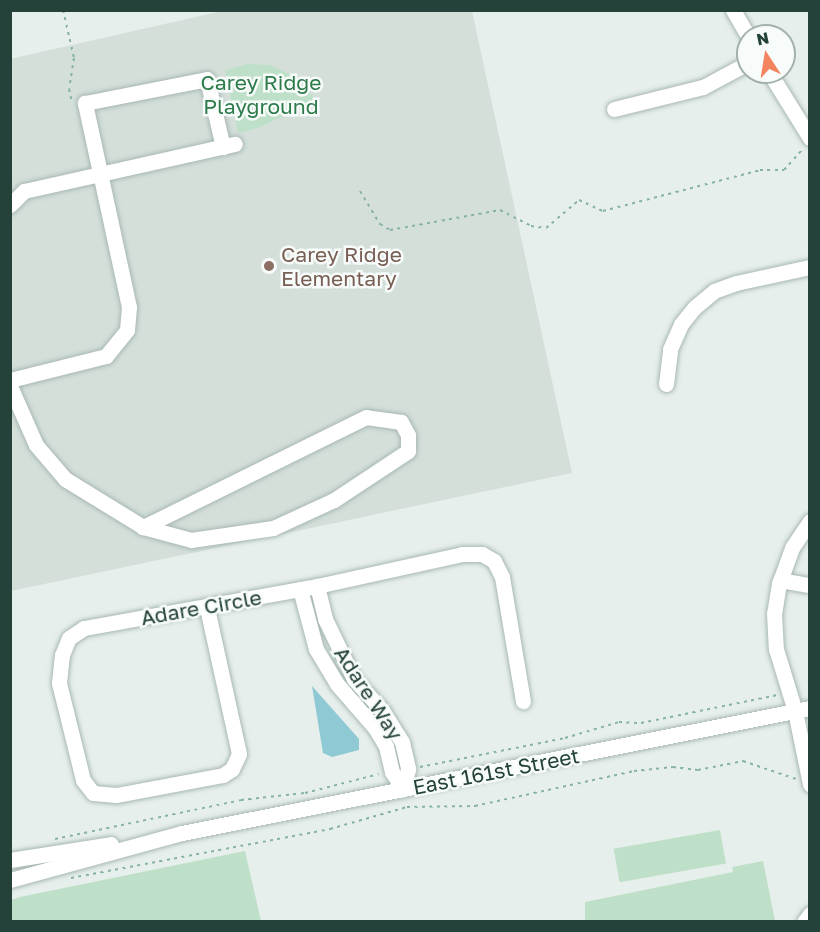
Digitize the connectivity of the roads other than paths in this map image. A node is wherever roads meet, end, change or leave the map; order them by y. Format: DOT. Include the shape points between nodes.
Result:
graph roads {
  1 [pos="733,10"];
  2 [pos="741,24"];
  3 [pos="736,69"];
  4 [pos="775,84"];
  5 [pos="614,109"];
  6 [pos="806,143"];
  7 [pos="99,175"];
  8 [pos="10,205"];
  9 [pos="810,267"];
  10 [pos="10,380"];
  11 [pos="666,384"];
  12 [pos="10,386"];
  13 [pos="810,521"];
  14 [pos="143,527"];
  15 [pos="780,580"];
  16 [pos="316,586"];
  17 [pos="809,587"];
  18 [pos="300,590"];
  19 [pos="207,608"];
  20 [pos="523,701"];
  21 [pos="802,709"];
  22 [pos="402,742"];
  23 [pos="386,746"];
  24 [pos="809,780"];
  25 [pos="403,789"];
  26 [pos="182,833"];
  27 [pos="10,860"];
  28 [pos="10,880"];
  29 [pos="810,914"];
  30 [pos="804,921"];
  1 -- 2 [label="street"];
  3 -- 5 [label="street" via="703,87"];
  4 -- 6 [label="street"];
  7 -- 7 [label="street" via="229,146 207,79 85,103"];
  7 -- 8 [label="street" via="24,191"];
  7 -- 10 [label="street" via="127,297 127,330 106,356"];
  9 -- 11 [label="street" via="736,283 714,291 694,307 670,349"];
  12 -- 14 [label="street" via="36,445 65,479"];
  13 -- 15 [label="street" via="792,548"];
  14 -- 14 [label="street" via="191,540 273,528 334,500 373,476 408,451 408,435 401,422 366,417"];
  15 -- 17 [label="street"];
  15 -- 21 [label="street" via="774,614 776,649"];
  16 -- 18 [label="street, Adare Circle"];
  16 -- 20 [label="street, Adare Circle" via="462,554 482,554 494,561 502,577"];
  16 -- 22 [label="street, Adare Way" via="325,619 345,661"];
  18 -- 19 [label="street, Adare Circle"];
  18 -- 23 [label="street, Adare Way" via="324,665"];
  19 -- 19 [label="street, Adare Circle" via="84,627 69,638 62,655 59,682 82,780 93,793 117,795 223,775 232,769 239,754"];
  21 -- 24 [label="street"];
  21 -- 25 [label="street, East 161st Street"];
  22 -- 23 [label="street"];
  22 -- 25 [label="street, Adare Way" via="408,769"];
  23 -- 25 [label="street, Adare Way" via="392,772"];
  25 -- 26 [label="street, East 161st Street"];
  26 -- 27 [label="street, East 161st Street"];
  26 -- 28 [label="street, East 161st Street"];
  29 -- 30 [label="street"];
}
